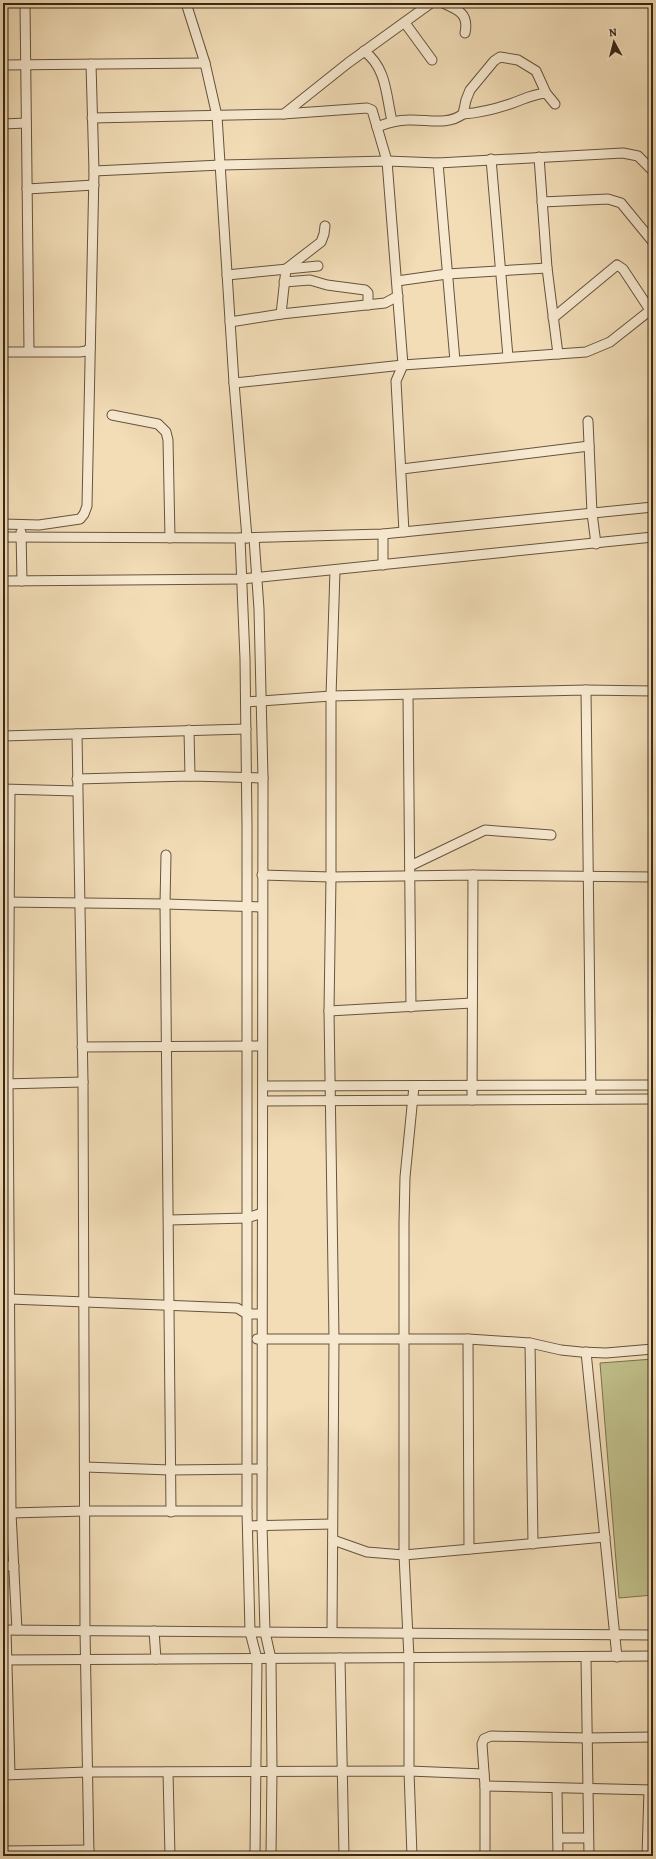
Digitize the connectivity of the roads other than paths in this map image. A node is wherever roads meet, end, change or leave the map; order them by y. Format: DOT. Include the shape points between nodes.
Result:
graph roads {
  1 [pos="25,3"];
  2 [pos="186,3"];
  3 [pos="430,3"];
  4 [pos="446,3"];
  5 [pos="405,22"];
  6 [pos="465,33"];
  7 [pos="364,52"];
  8 [pos="432,60"];
  9 [pos="206,63"];
  10 [pos="91,64"];
  11 [pos="3,65"];
  12 [pos="25,65"];
  13 [pos="546,93"];
  14 [pos="302,100"];
  15 [pos="554,104"];
  16 [pos="312,112"];
  17 [pos="283,114"];
  18 [pos="463,114"];
  19 [pos="217,116"];
  20 [pos="92,118"];
  21 [pos="392,121"];
  22 [pos="26,123"];
  23 [pos="3,124"];
  24 [pos="377,126"];
  25 [pos="539,157"];
  26 [pos="491,159"];
  27 [pos="387,161"];
  28 [pos="438,163"];
  29 [pos="221,165"];
  30 [pos="94,171"];
  31 [pos="653,171"];
  32 [pos="94,185"];
  33 [pos="27,189"];
  34 [pos="542,202"];
  35 [pos="325,226"];
  36 [pos="653,242"];
  37 [pos="318,266"];
  38 [pos="547,268"];
  39 [pos="286,269"];
  40 [pos="500,270"];
  41 [pos="447,274"];
  42 [pos="227,275"];
  43 [pos="397,281"];
  44 [pos="284,282"];
  45 [pos="398,296"];
  46 [pos="368,305"];
  47 [pos="652,309"];
  48 [pos="281,314"];
  49 [pos="554,318"];
  50 [pos="230,322"];
  51 [pos="90,348"];
  52 [pos="28,351"];
  53 [pos="3,352"];
  54 [pos="558,354"];
  55 [pos="508,357"];
  56 [pos="455,361"];
  57 [pos="403,365"];
  58 [pos="234,383"];
  59 [pos="112,415"];
  60 [pos="588,421"];
  61 [pos="589,446"];
  62 [pos="402,469"];
  63 [pos="653,506"];
  64 [pos="592,513"];
  65 [pos="3,524"];
  66 [pos="19,524"];
  67 [pos="404,532"];
  68 [pos="383,534"];
  69 [pos="3,536"];
  70 [pos="22,536"];
  71 [pos="653,537"];
  72 [pos="170,538"];
  73 [pos="247,538"];
  74 [pos="596,544"];
  75 [pos="383,565"];
  76 [pos="334,570"];
  77 [pos="257,577"];
  78 [pos="242,578"];
  79 [pos="3,581"];
  80 [pos="22,581"];
  81 [pos="243,609"];
  82 [pos="259,609"];
  83 [pos="245,659"];
  84 [pos="261,659"];
  85 [pos="586,690"];
  86 [pos="653,691"];
  87 [pos="331,696"];
  88 [pos="408,696"];
  89 [pos="262,701"];
  90 [pos="246,702"];
  91 [pos="246,729"];
  92 [pos="190,730"];
  93 [pos="77,734"];
  94 [pos="3,736"];
  95 [pos="190,776"];
  96 [pos="246,778"];
  97 [pos="263,778"];
  98 [pos="78,779"];
  99 [pos="7,789"];
  100 [pos="77,791"];
  101 [pos="247,824"];
  102 [pos="263,825"];
  103 [pos="551,836"];
  104 [pos="166,855"];
  105 [pos="410,866"];
  106 [pos="262,875"];
  107 [pos="473,875"];
  108 [pos="588,876"];
  109 [pos="653,876"];
  110 [pos="331,877"];
  111 [pos="410,877"];
  112 [pos="247,889"];
  113 [pos="262,889"];
  114 [pos="6,902"];
  115 [pos="80,903"];
  116 [pos="165,904"];
  117 [pos="262,907"];
  118 [pos="246,908"];
  119 [pos="246,973"];
  120 [pos="262,973"];
  121 [pos="472,1003"];
  122 [pos="411,1006"];
  123 [pos="329,1011"];
  124 [pos="246,1046"];
  125 [pos="262,1046"];
  126 [pos="82,1047"];
  127 [pos="166,1047"];
  128 [pos="83,1082"];
  129 [pos="6,1084"];
  130 [pos="591,1085"];
  131 [pos="653,1085"];
  132 [pos="263,1086"];
  133 [pos="331,1086"];
  134 [pos="381,1086"];
  135 [pos="414,1086"];
  136 [pos="472,1086"];
  137 [pos="591,1099"];
  138 [pos="653,1099"];
  139 [pos="331,1100"];
  140 [pos="381,1100"];
  141 [pos="412,1100"];
  142 [pos="472,1100"];
  143 [pos="263,1101"];
  144 [pos="246,1148"];
  145 [pos="262,1148"];
  146 [pos="6,1204"];
  147 [pos="262,1213"];
  148 [pos="247,1218"];
  149 [pos="169,1220"];
  150 [pos="248,1266"];
  151 [pos="263,1266"];
  152 [pos="10,1299"];
  153 [pos="84,1301"];
  154 [pos="247,1302"];
  155 [pos="262,1302"];
  156 [pos="168,1304"];
  157 [pos="238,1308"];
  158 [pos="247,1314"];
  159 [pos="261,1314"];
  160 [pos="334,1338"];
  161 [pos="247,1339"];
  162 [pos="261,1339"];
  163 [pos="405,1339"];
  164 [pos="468,1339"];
  165 [pos="530,1343"];
  166 [pos="653,1349"];
  167 [pos="586,1352"];
  168 [pos="7,1390"];
  169 [pos="248,1406"];
  170 [pos="263,1406"];
  171 [pos="85,1467"];
  172 [pos="247,1469"];
  173 [pos="262,1469"];
  174 [pos="170,1470"];
  175 [pos="85,1511"];
  176 [pos="247,1511"];
  177 [pos="171,1512"];
  178 [pos="11,1513"];
  179 [pos="332,1524"];
  180 [pos="262,1525"];
  181 [pos="248,1526"];
  182 [pos="605,1537"];
  183 [pos="333,1540"];
  184 [pos="533,1544"];
  185 [pos="469,1549"];
  186 [pos="404,1555"];
  187 [pos="3,1566"];
  188 [pos="14,1566"];
  189 [pos="248,1566"];
  190 [pos="263,1566"];
  191 [pos="4,1630"];
  192 [pos="17,1630"];
  193 [pos="85,1630"];
  194 [pos="154,1631"];
  195 [pos="250,1632"];
  196 [pos="265,1632"];
  197 [pos="332,1632"];
  198 [pos="408,1633"];
  199 [pos="615,1634"];
  200 [pos="653,1635"];
  201 [pos="653,1656"];
  202 [pos="586,1657"];
  203 [pos="617,1657"];
  204 [pos="340,1658"];
  205 [pos="409,1658"];
  206 [pos="156,1659"];
  207 [pos="257,1659"];
  208 [pos="271,1659"];
  209 [pos="4,1660"];
  210 [pos="85,1660"];
  211 [pos="653,1737"];
  212 [pos="587,1738"];
  213 [pos="409,1771"];
  214 [pos="87,1772"];
  215 [pos="168,1772"];
  216 [pos="257,1772"];
  217 [pos="272,1772"];
  218 [pos="343,1772"];
  219 [pos="7,1774"];
  220 [pos="484,1774"];
  221 [pos="485,1786"];
  222 [pos="557,1788"];
  223 [pos="587,1788"];
  224 [pos="651,1790"];
  225 [pos="558,1838"];
  226 [pos="588,1838"];
  227 [pos="3,1851"];
  228 [pos="89,1853"];
  229 [pos="271,1855"];
  230 [pos="170,1856"];
  231 [pos="255,1856"];
  232 [pos="344,1856"];
  233 [pos="412,1856"];
  234 [pos="485,1856"];
  235 [pos="558,1856"];
  236 [pos="589,1856"];
  237 [pos="647,1856"];
  1 -- 12 [label="street"];
  2 -- 9 [label="street"];
  3 -- 5 [label="street"];
  4 -- 6 [label="street" via="465,17"];
  5 -- 7 [label="street"];
  5 -- 8 [label="street"];
  7 -- 14 [label="street"];
  7 -- 21 [label="street" via="380,68"];
  9 -- 10 [label="street"];
  9 -- 19 [label="street"];
  10 -- 12 [label="street"];
  10 -- 20 [label="street"];
  11 -- 12 [label="street"];
  12 -- 22 [label="street"];
  13 -- 15 [label="street"];
  13 -- 18 [label="street" via="528,96 476,113"];
  13 -- 18 [label="street" via="540,76 532,68 513,59 500,58 494,61 470,90"];
  14 -- 16 [label="street"];
  14 -- 17 [label="street"];
  16 -- 17 [label="street"];
  16 -- 24 [label="street" via="370,108"];
  17 -- 19 [label="street"];
  18 -- 21 [label="street" via="448,120"];
  19 -- 20 [label="street"];
  19 -- 29 [label="street"];
  20 -- 30 [label="street"];
  21 -- 24 [label="street"];
  22 -- 23 [label="street"];
  22 -- 33 [label="street"];
  24 -- 27 [label="street"];
  25 -- 26 [label="street"];
  25 -- 31 [label="street" via="632,154 638,156"];
  25 -- 34 [label="street"];
  26 -- 28 [label="street"];
  26 -- 40 [label="street"];
  27 -- 28 [label="street"];
  27 -- 29 [label="street"];
  27 -- 43 [label="street"];
  28 -- 41 [label="street"];
  29 -- 30 [label="street"];
  29 -- 42 [label="street"];
  30 -- 32 [label="street"];
  32 -- 33 [label="street"];
  32 -- 51 [label="street"];
  33 -- 52 [label="street"];
  34 -- 36 [label="street" via="608,199 617,201"];
  34 -- 38 [label="street"];
  35 -- 39 [label="street" via="321,242"];
  37 -- 39 [label="street"];
  38 -- 40 [label="street"];
  38 -- 49 [label="street"];
  39 -- 42 [label="street"];
  39 -- 44 [label="street"];
  40 -- 41 [label="street"];
  40 -- 55 [label="street"];
  41 -- 43 [label="street"];
  41 -- 56 [label="street"];
  42 -- 50 [label="street"];
  43 -- 45 [label="street"];
  44 -- 46 [label="street" via="310,280 330,286 365,290 368,293"];
  44 -- 48 [label="street"];
  45 -- 46 [label="street" via="390,302"];
  45 -- 57 [label="street"];
  46 -- 48 [label="street"];
  47 -- 49 [label="street" via="623,269 617,266"];
  47 -- 54 [label="street" via="603,346 586,352"];
  48 -- 50 [label="street"];
  49 -- 54 [label="street"];
  50 -- 58 [label="street"];
  51 -- 52 [label="street" via="86,351"];
  51 -- 66 [label="street" via="90,433 87,506 84,514 80,519 52,524"];
  52 -- 53 [label="street"];
  54 -- 55 [label="street"];
  55 -- 56 [label="street"];
  56 -- 57 [label="street"];
  57 -- 58 [label="street"];
  57 -- 62 [label="street" via="396,381"];
  58 -- 73 [label="street"];
  59 -- 72 [label="street" via="158,424 166,432"];
  60 -- 61 [label="street"];
  61 -- 62 [label="street"];
  61 -- 64 [label="street"];
  62 -- 67 [label="street"];
  63 -- 64 [label="street"];
  64 -- 67 [label="street"];
  64 -- 74 [label="street"];
  65 -- 66 [label="street"];
  66 -- 70 [label="street"];
  67 -- 68 [label="street"];
  68 -- 73 [label="street"];
  68 -- 75 [label="street"];
  69 -- 70 [label="street"];
  70 -- 72 [label="street"];
  70 -- 80 [label="street"];
  71 -- 74 [label="street"];
  72 -- 73 [label="street"];
  73 -- 77 [label="street"];
  73 -- 78 [label="street"];
  74 -- 75 [label="street"];
  75 -- 76 [label="street"];
  76 -- 77 [label="street"];
  76 -- 87 [label="street"];
  77 -- 78 [label="street"];
  77 -- 82 [label="street"];
  78 -- 80 [label="street"];
  78 -- 81 [label="street"];
  79 -- 80 [label="street"];
  81 -- 82 [label="street"];
  81 -- 83 [label="street"];
  82 -- 84 [label="street"];
  83 -- 84 [label="street"];
  83 -- 90 [label="street"];
  84 -- 89 [label="street"];
  85 -- 86 [label="street"];
  85 -- 88 [label="street"];
  85 -- 108 [label="street"];
  87 -- 88 [label="street"];
  87 -- 89 [label="street"];
  87 -- 110 [label="street"];
  88 -- 105 [label="street"];
  89 -- 90 [label="street"];
  89 -- 97 [label="street"];
  90 -- 91 [label="street"];
  91 -- 92 [label="street"];
  91 -- 96 [label="street"];
  92 -- 93 [label="street"];
  92 -- 95 [label="street"];
  93 -- 94 [label="street"];
  93 -- 98 [label="street"];
  95 -- 96 [label="street"];
  95 -- 98 [label="street"];
  96 -- 97 [label="street"];
  96 -- 101 [label="street"];
  97 -- 102 [label="street"];
  98 -- 100 [label="street"];
  99 -- 100 [label="street"];
  99 -- 114 [label="street"];
  100 -- 115 [label="street"];
  101 -- 102 [label="street"];
  101 -- 112 [label="street"];
  102 -- 106 [label="street"];
  103 -- 105 [label="street" via="485,830"];
  104 -- 116 [label="street"];
  105 -- 111 [label="street"];
  106 -- 110 [label="street"];
  106 -- 113 [label="street"];
  107 -- 108 [label="street"];
  107 -- 111 [label="street"];
  107 -- 121 [label="street"];
  108 -- 109 [label="street"];
  108 -- 130 [label="street"];
  110 -- 111 [label="street"];
  110 -- 123 [label="street"];
  111 -- 122 [label="street"];
  112 -- 113 [label="street"];
  112 -- 118 [label="street"];
  113 -- 117 [label="street"];
  114 -- 115 [label="street"];
  114 -- 129 [label="street"];
  115 -- 116 [label="street"];
  115 -- 126 [label="street"];
  116 -- 118 [label="street"];
  116 -- 127 [label="street"];
  117 -- 118 [label="street"];
  117 -- 120 [label="street"];
  118 -- 119 [label="street"];
  119 -- 120 [label="street"];
  119 -- 124 [label="street"];
  120 -- 125 [label="street"];
  121 -- 122 [label="street"];
  121 -- 136 [label="street"];
  122 -- 123 [label="street"];
  123 -- 133 [label="street"];
  124 -- 125 [label="street"];
  124 -- 127 [label="street"];
  124 -- 144 [label="street"];
  125 -- 132 [label="street"];
  126 -- 127 [label="street"];
  126 -- 128 [label="street"];
  127 -- 149 [label="street"];
  128 -- 129 [label="street"];
  128 -- 153 [label="street"];
  129 -- 146 [label="street"];
  130 -- 131 [label="street"];
  130 -- 136 [label="street"];
  130 -- 137 [label="street"];
  132 -- 133 [label="street"];
  132 -- 143 [label="street"];
  133 -- 134 [label="street"];
  133 -- 139 [label="street"];
  134 -- 135 [label="street"];
  134 -- 140 [label="street"];
  135 -- 136 [label="street"];
  135 -- 141 [label="street"];
  136 -- 142 [label="street"];
  137 -- 138 [label="street"];
  137 -- 142 [label="street"];
  139 -- 140 [label="street"];
  139 -- 143 [label="street"];
  139 -- 160 [label="street"];
  140 -- 141 [label="street"];
  141 -- 142 [label="street"];
  141 -- 163 [label="street" via="404,1200"];
  143 -- 145 [label="street"];
  144 -- 145 [label="street"];
  144 -- 148 [label="street"];
  145 -- 147 [label="street"];
  146 -- 152 [label="street"];
  147 -- 148 [label="street"];
  147 -- 151 [label="street"];
  148 -- 149 [label="street"];
  148 -- 150 [label="street"];
  149 -- 156 [label="street"];
  150 -- 151 [label="street"];
  150 -- 154 [label="street"];
  151 -- 155 [label="street"];
  152 -- 153 [label="street"];
  152 -- 168 [label="street"];
  153 -- 156 [label="street"];
  153 -- 171 [label="street"];
  154 -- 155 [label="street"];
  154 -- 157 [label="street"];
  154 -- 158 [label="street"];
  155 -- 159 [label="street"];
  156 -- 157 [label="street"];
  156 -- 174 [label="street"];
  157 -- 158 [label="street"];
  158 -- 159 [label="street"];
  158 -- 161 [label="street"];
  159 -- 162 [label="street"];
  160 -- 162 [label="street"];
  160 -- 163 [label="street"];
  160 -- 179 [label="street"];
  161 -- 162 [label="street"];
  161 -- 169 [label="street"];
  162 -- 170 [label="street"];
  163 -- 164 [label="street"];
  163 -- 186 [label="street"];
  164 -- 165 [label="street"];
  164 -- 185 [label="street"];
  165 -- 167 [label="street"];
  165 -- 184 [label="street"];
  166 -- 167 [label="street"];
  167 -- 182 [label="street"];
  168 -- 178 [label="street"];
  169 -- 170 [label="street"];
  169 -- 172 [label="street"];
  170 -- 173 [label="street"];
  171 -- 174 [label="street"];
  171 -- 175 [label="street"];
  172 -- 173 [label="street"];
  172 -- 174 [label="street"];
  172 -- 176 [label="street"];
  173 -- 180 [label="street"];
  174 -- 177 [label="street"];
  175 -- 177 [label="street"];
  175 -- 178 [label="street"];
  175 -- 193 [label="street"];
  176 -- 177 [label="street"];
  176 -- 181 [label="street"];
  178 -- 188 [label="street"];
  179 -- 180 [label="street"];
  179 -- 183 [label="street"];
  180 -- 181 [label="street"];
  180 -- 190 [label="street"];
  181 -- 189 [label="street"];
  182 -- 184 [label="street"];
  182 -- 199 [label="street"];
  183 -- 186 [label="street" via="367,1552"];
  183 -- 197 [label="street"];
  184 -- 185 [label="street"];
  185 -- 186 [label="street"];
  186 -- 198 [label="street"];
  187 -- 188 [label="street"];
  188 -- 192 [label="street"];
  189 -- 190 [label="street"];
  189 -- 195 [label="street"];
  190 -- 196 [label="street"];
  191 -- 192 [label="street"];
  191 -- 209 [label="street"];
  192 -- 193 [label="street"];
  193 -- 194 [label="street"];
  193 -- 210 [label="street"];
  194 -- 195 [label="street"];
  194 -- 206 [label="street"];
  195 -- 196 [label="street"];
  195 -- 207 [label="street"];
  196 -- 197 [label="street"];
  196 -- 208 [label="street"];
  197 -- 198 [label="street"];
  198 -- 199 [label="street"];
  198 -- 205 [label="street"];
  199 -- 200 [label="street"];
  199 -- 203 [label="street"];
  201 -- 203 [label="street"];
  202 -- 203 [label="street"];
  202 -- 205 [label="street"];
  202 -- 212 [label="street"];
  204 -- 205 [label="street"];
  204 -- 208 [label="street"];
  204 -- 218 [label="street"];
  205 -- 213 [label="street"];
  206 -- 207 [label="street"];
  206 -- 210 [label="street"];
  207 -- 208 [label="street"];
  207 -- 216 [label="street"];
  208 -- 217 [label="street"];
  209 -- 210 [label="street"];
  209 -- 219 [label="street"];
  210 -- 214 [label="street"];
  211 -- 212 [label="street"];
  212 -- 220 [label="street" via="490,1736 484,1739 482,1744"];
  212 -- 223 [label="street"];
  213 -- 218 [label="street"];
  213 -- 220 [label="street"];
  213 -- 233 [label="street"];
  214 -- 215 [label="street"];
  214 -- 219 [label="street"];
  214 -- 228 [label="street"];
  215 -- 216 [label="street"];
  215 -- 230 [label="street"];
  216 -- 217 [label="street"];
  216 -- 231 [label="street"];
  217 -- 218 [label="street"];
  217 -- 229 [label="street"];
  218 -- 232 [label="street"];
  220 -- 221 [label="street"];
  221 -- 222 [label="street"];
  221 -- 234 [label="street"];
  222 -- 223 [label="street"];
  222 -- 225 [label="street"];
  223 -- 224 [label="street"];
  223 -- 226 [label="street"];
  224 -- 237 [label="street"];
  225 -- 226 [label="street"];
  225 -- 235 [label="street"];
  226 -- 236 [label="street"];
  227 -- 228 [label="street"];
  229 -- 231 [label="street"];
}
